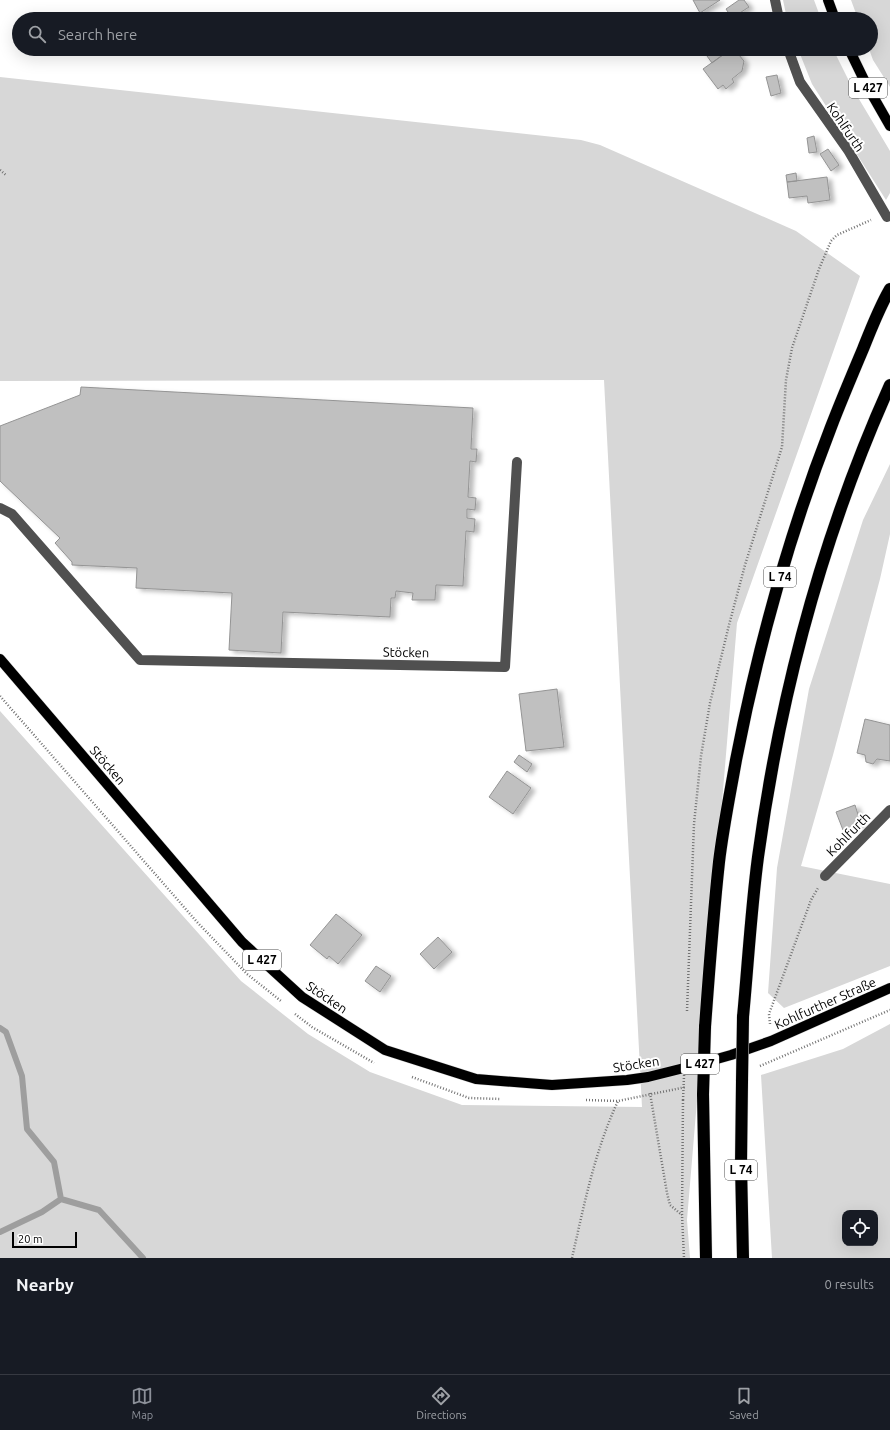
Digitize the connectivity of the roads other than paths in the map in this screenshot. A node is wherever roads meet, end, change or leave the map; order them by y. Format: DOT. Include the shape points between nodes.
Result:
graph roads {
  1 [pos="775,0"];
  2 [pos="828,0"];
  3 [pos="778,12"];
  4 [pos="832,12"];
  5 [pos="791,56"];
  6 [pos="852,56"];
  7 [pos="890,126"];
  8 [pos="887,217"];
  9 [pos="890,289"];
  10 [pos="890,385"];
  11 [pos="517,462"];
  12 [pos="0,508"];
  13 [pos="0,659"];
  14 [pos="890,810"];
  15 [pos="825,876"];
  16 [pos="890,988"];
  17 [pos="771,1041"];
  18 [pos="706,1258"];
  19 [pos="743,1258"];
  1 -- 3 [label="street"];
  2 -- 4 [label="main road"];
  5 -- 8 [label="street, Kohlfurth" via="800,82 848,150"];
  6 -- 7 [label="main road, L 427"];
  9 -- 18 [label="highway, L 74, bridge" via="842,398 813,473 760,650 740,738 719,861 705,1027 703,1094"];
  10 -- 19 [label="highway, L 74, bridge" via="850,482 819,574 781,726 758,858 743,1017"];
  11 -- 12 [label="street, Stöcken" via="504,667 140,660 12,514"];
  13 -- 17 [label="main road, Stöcken / L 427" via="242,942 302,997 385,1050 476,1079 552,1084 648,1077 731,1055"];
  14 -- 15 [label="street, Kohlfurth"];
  16 -- 17 [label="main road, Kohlfurther Straße / L 427"];
}
